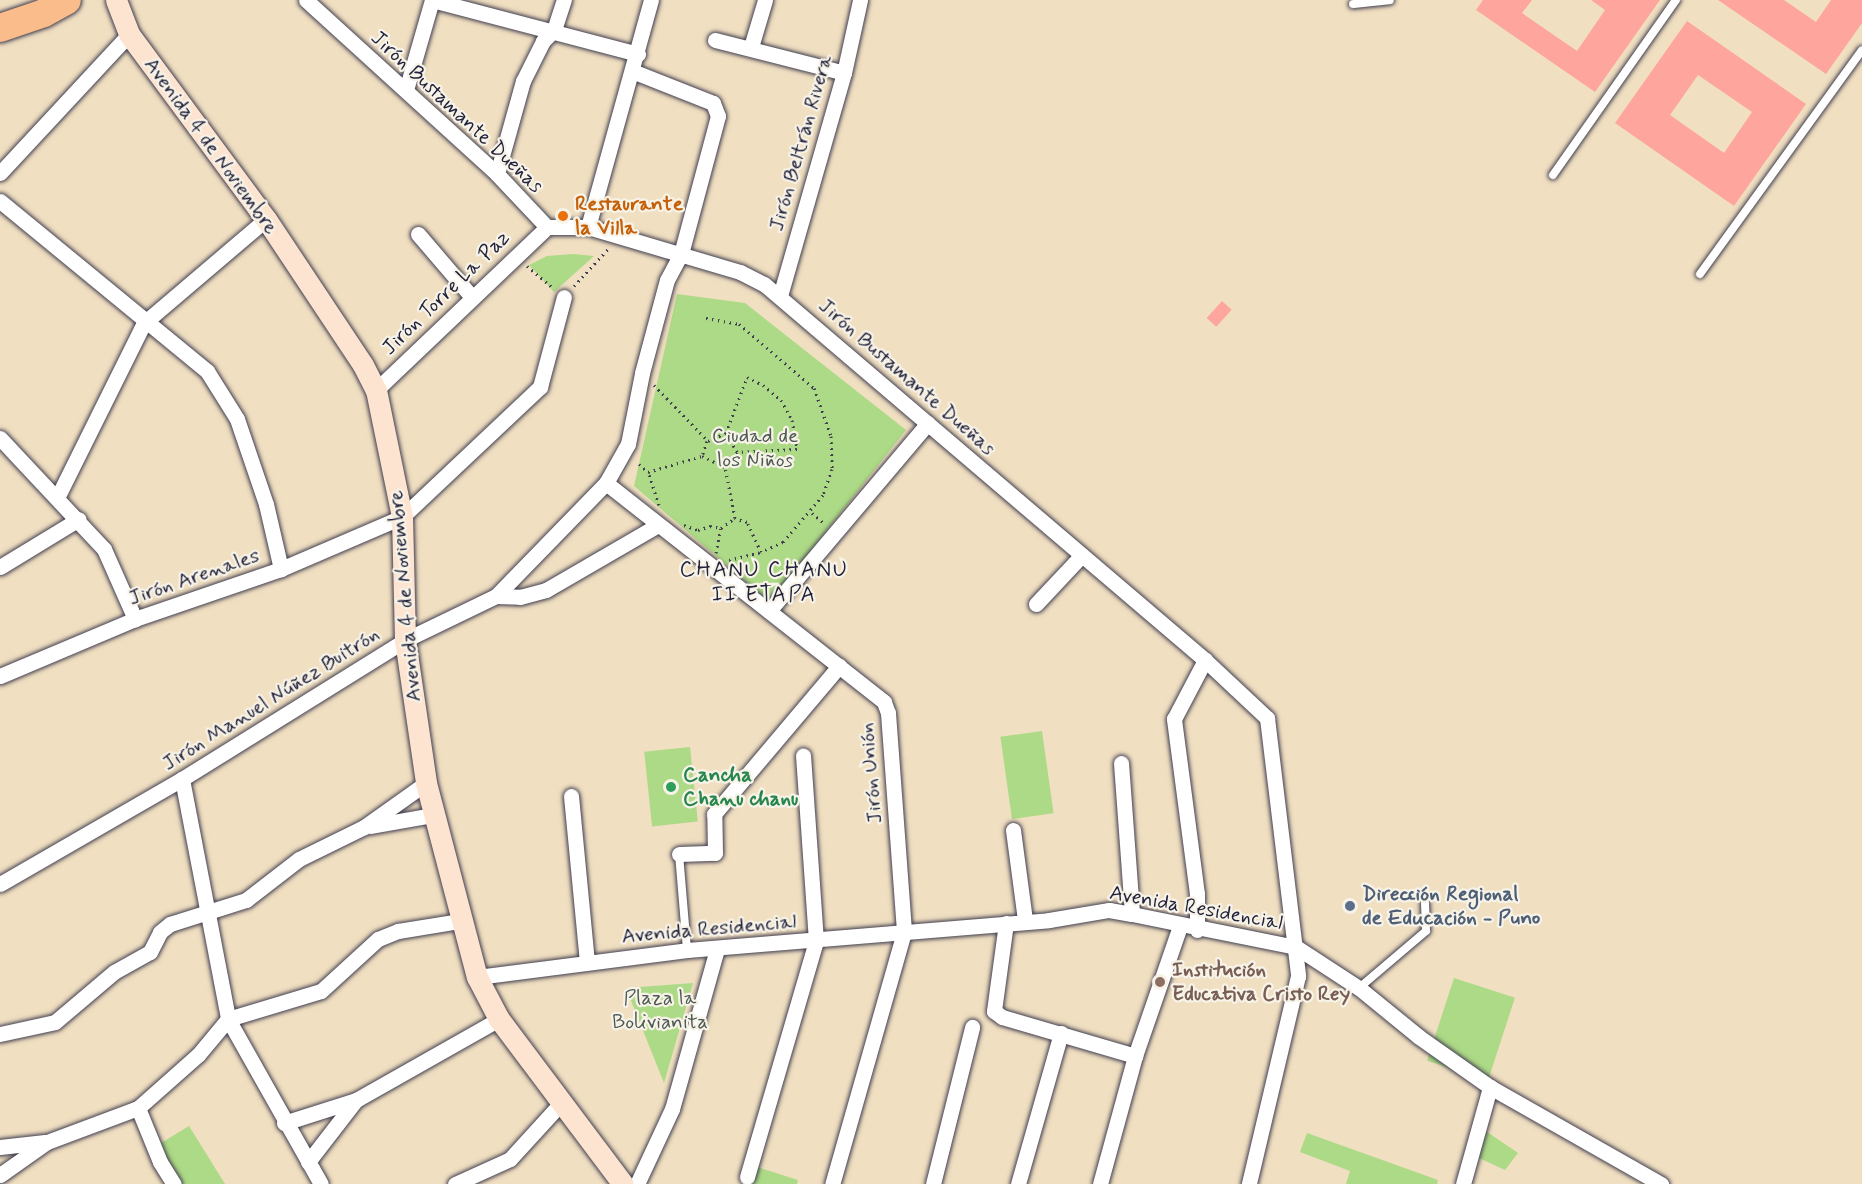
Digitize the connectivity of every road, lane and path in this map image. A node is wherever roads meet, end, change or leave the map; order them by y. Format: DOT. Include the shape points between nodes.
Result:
graph roads {
  1 [pos="28,0"];
  2 [pos="67,0"];
  3 [pos="116,0"];
  4 [pos="306,0"];
  5 [pos="432,0"];
  6 [pos="564,0"];
  7 [pos="651,0"];
  8 [pos="765,0"];
  9 [pos="860,0"];
  10 [pos="1390,0"];
  11 [pos="1676,0"];
  12 [pos="1353,4"];
  13 [pos="0,16"];
  14 [pos="0,28"];
  15 [pos="554,30"];
  16 [pos="129,34"];
  17 [pos="715,40"];
  18 [pos="751,47"];
  19 [pos="1862,50"];
  20 [pos="638,54"];
  21 [pos="632,71"];
  22 [pos="844,73"];
  23 [pos="406,90"];
  24 [pos="0,173"];
  25 [pos="497,174"];
  26 [pos="1553,175"];
  27 [pos="0,201"];
  28 [pos="266,219"];
  29 [pos="547,227"];
  30 [pos="588,227"];
  31 [pos="418,234"];
  32 [pos="620,237"];
  33 [pos="681,254"];
  34 [pos="515,256"];
  35 [pos="1700,274"];
  36 [pos="780,296"];
  37 [pos="472,297"];
  38 [pos="564,297"];
  39 [pos="706,318"];
  40 [pos="144,323"];
  41 [pos="642,373"];
  42 [pos="375,390"];
  43 [pos="928,423"];
  44 [pos="726,434"];
  45 [pos="0,438"];
  46 [pos="708,441"];
  47 [pos="737,452"];
  48 [pos="702,456"];
  49 [pos="639,464"];
  50 [pos="725,467"];
  51 [pos="648,472"];
  52 [pos="606,483"];
  53 [pos="58,496"];
  54 [pos="812,513"];
  55 [pos="402,517"];
  56 [pos="735,518"];
  57 [pos="80,519"];
  58 [pos="660,519"];
  59 [pos="677,523"];
  60 [pos="721,528"];
  61 [pos="829,528"];
  62 [pos="761,552"];
  63 [pos="1082,555"];
  64 [pos="728,560"];
  65 [pos="716,562"];
  66 [pos="0,567"];
  67 [pos="281,569"];
  68 [pos="496,596"];
  69 [pos="1036,604"];
  70 [pos="770,611"];
  71 [pos="135,620"];
  72 [pos="405,640"];
  73 [pos="1205,660"];
  74 [pos="839,666"];
  75 [pos="0,676"];
  76 [pos="803,755"];
  77 [pos="1121,763"];
  78 [pos="182,779"];
  79 [pos="426,783"];
  80 [pos="571,796"];
  81 [pos="433,814"];
  82 [pos="364,827"];
  83 [pos="1013,830"];
  84 [pos="679,854"];
  85 [pos="0,884"];
  86 [pos="1425,903"];
  87 [pos="210,911"];
  88 [pos="1132,914"];
  89 [pos="1025,920"];
  90 [pos="460,921"];
  91 [pos="1006,923"];
  92 [pos="1179,926"];
  93 [pos="1197,930"];
  94 [pos="904,932"];
  95 [pos="816,941"];
  96 [pos="1296,947"];
  97 [pos="717,949"];
  98 [pos="687,950"];
  99 [pos="587,962"];
  100 [pos="477,977"];
  101 [pos="1359,988"];
  102 [pos="228,1019"];
  103 [pos="499,1019"];
  104 [pos="972,1027"];
  105 [pos="1061,1033"];
  106 [pos="0,1034"];
  107 [pos="1135,1056"];
  108 [pos="1490,1087"];
  109 [pos="356,1100"];
  110 [pos="563,1101"];
  111 [pos="138,1108"];
  112 [pos="284,1123"];
  113 [pos="47,1142"];
  114 [pos="0,1147"];
  115 [pos="308,1162"];
  116 [pos="0,1175"];
  117 [pos="747,1177"];
  118 [pos="174,1184"];
  119 [pos="321,1184"];
  120 [pos="455,1184"];
  121 [pos="623,1184"];
  122 [pos="637,1184"];
  123 [pos="832,1184"];
  124 [pos="933,1184"];
  125 [pos="1018,1184"];
  126 [pos="1100,1184"];
  127 [pos="1249,1184"];
  128 [pos="1463,1184"];
  129 [pos="1661,1184"];
  1 -- 13 [label="highway"];
  2 -- 14 [label="highway" via="44,13"];
  3 -- 16 [label="street, Avenida 4 de Noviembre"];
  4 -- 23 [label="street, Jirón Bustamante Dueñas"];
  5 -- 15 [label="street"];
  5 -- 23 [label="street"];
  6 -- 15 [label="street"];
  7 -- 20 [label="street"];
  8 -- 18 [label="street"];
  9 -- 22 [label="street, Jirón Beltrán Rivera"];
  10 -- 12 [label="lane"];
  11 -- 26 [label="lane"];
  15 -- 20 [label="street"];
  15 -- 25 [label="street" via="543,41 523,81"];
  16 -- 24 [label="street"];
  16 -- 28 [label="street, Avenida 4 de Noviembre"];
  17 -- 18 [label="street"];
  18 -- 22 [label="street"];
  19 -- 35 [label="lane"];
  20 -- 21 [label="street"];
  21 -- 30 [label="street"];
  21 -- 33 [label="street, Jirón Manuel Núñez Buitrón" via="713,103 718,111"];
  22 -- 36 [label="street, Jirón Beltrán Rivera"];
  23 -- 25 [label="street, Jirón Bustamante Dueñas"];
  25 -- 29 [label="street, Jirón Bustamante Dueñas"];
  27 -- 40 [label="street"];
  28 -- 40 [label="street"];
  28 -- 42 [label="street, Avenida 4 de Noviembre" via="363,364"];
  29 -- 30 [label="street, Jirón Bustamante Dueñas"];
  29 -- 34 [label="street, Jirón Torre La Paz"];
  30 -- 32 [label="street, Jirón Bustamante Dueñas"];
  31 -- 37 [label="street"];
  32 -- 33 [label="street, Jirón Bustamante Dueñas"];
  32 -- 38 [label="path"];
  33 -- 36 [label="street, Jirón Bustamante Dueñas" via="740,272"];
  33 -- 41 [label="street, Jirón Manuel Núñez Buitrón" via="667,280"];
  34 -- 37 [label="street, Jirón Torre La Paz"];
  34 -- 38 [label="path"];
  36 -- 43 [label="street, Jirón Bustamante Dueñas"];
  37 -- 42 [label="street, Jirón Torre La Paz"];
  38 -- 55 [label="street" via="540,387"];
  39 -- 54 [label="path" via="739,324 814,388 831,436 832,469"];
  40 -- 53 [label="street"];
  40 -- 67 [label="street" via="207,371 237,419 266,504"];
  41 -- 46 [label="path"];
  41 -- 52 [label="street, Jirón Manuel Núñez Buitrón" via="628,444"];
  42 -- 55 [label="street, Avenida 4 de Noviembre"];
  43 -- 63 [label="street, Jirón Bustamante Dueñas"];
  43 -- 70 [label="street"];
  44 -- 46 [label="path"];
  44 -- 47 [label="path"];
  44 -- 47 [label="path" via="747,377 781,400 792,420 797,449"];
  45 -- 53 [label="street"];
  46 -- 48 [label="path"];
  47 -- 50 [label="path"];
  48 -- 50 [label="path" via="713,465"];
  48 -- 51 [label="path"];
  49 -- 51 [label="path"];
  50 -- 56 [label="path"];
  51 -- 58 [label="path"];
  52 -- 58 [label="street, Jirón Unión"];
  52 -- 68 [label="street, Jirón Manuel Núñez Buitrón"];
  53 -- 57 [label="street"];
  54 -- 61 [label="path"];
  54 -- 62 [label="path" via="783,542"];
  55 -- 67 [label="street, Jirón Arenales"];
  55 -- 72 [label="street, Avenida 4 de Noviembre"];
  56 -- 60 [label="path"];
  56 -- 62 [label="path" via="747,522"];
  57 -- 66 [label="street"];
  57 -- 71 [label="street" via="104,549"];
  58 -- 68 [label="street" via="546,590 520,597"];
  58 -- 70 [label="street, Jirón Unión"];
  59 -- 60 [label="path" via="698,530"];
  60 -- 65 [label="path"];
  62 -- 64 [label="path"];
  63 -- 69 [label="street"];
  63 -- 73 [label="street, Jirón Bustamante Dueñas"];
  67 -- 71 [label="street, Jirón Arenales"];
  68 -- 72 [label="street, Jirón Manuel Núñez Buitrón"];
  70 -- 74 [label="street, Jirón Unión"];
  71 -- 75 [label="street, Jirón Arenales"];
  72 -- 78 [label="street, Jirón Manuel Núñez Buitrón"];
  72 -- 79 [label="street, Avenida 4 de Noviembre"];
  73 -- 93 [label="street" via="1174,719 1197,894"];
  73 -- 96 [label="street, Jirón Bustamante Dueñas" via="1270,725"];
  74 -- 84 [label="street" via="714,814 715,853"];
  74 -- 94 [label="street, Jirón Unión" via="884,702 888,713"];
  76 -- 95 [label="street"];
  77 -- 88 [label="street"];
  78 -- 85 [label="street, Jirón Manuel Núñez Buitrón"];
  78 -- 87 [label="street"];
  79 -- 81 [label="street, Avenida 4 de Noviembre"];
  79 -- 82 [label="street"];
  80 -- 99 [label="street"];
  81 -- 82 [label="street"];
  81 -- 90 [label="street, Avenida 4 de Noviembre"];
  82 -- 87 [label="street" via="299,859 246,900"];
  83 -- 89 [label="street"];
  84 -- 98 [label="lane"];
  86 -- 101 [label="lane" via="1426,931"];
  87 -- 102 [label="street"];
  87 -- 106 [label="street" via="170,924 160,932 150,952 114,972 55,1022"];
  88 -- 89 [label="street, Avenida Residencial" via="1108,910"];
  88 -- 92 [label="street, Avenida Residencial"];
  89 -- 91 [label="street, Avenida Residencial"];
  90 -- 100 [label="street, Avenida 4 de Noviembre"];
  90 -- 102 [label="street" via="378,939 321,991"];
  91 -- 94 [label="street, Avenida Residencial"];
  91 -- 105 [label="street" via="994,1011 1002,1017"];
  92 -- 93 [label="street, Avenida Residencial"];
  92 -- 107 [label="street"];
  93 -- 96 [label="street, Avenida Residencial"];
  94 -- 95 [label="street, Avenida Residencial"];
  94 -- 123 [label="street, Jirón Unión"];
  95 -- 97 [label="street, Avenida Residencial"];
  95 -- 117 [label="street"];
  96 -- 101 [label="street, Avenida Residencial"];
  96 -- 127 [label="street, Jirón Bustamante Dueñas" via="1298,976"];
  97 -- 98 [label="street, Avenida Residencial"];
  97 -- 122 [label="street" via="672,1109"];
  98 -- 99 [label="street, Avenida Residencial"];
  99 -- 100 [label="street, Avenida Residencial"];
  100 -- 103 [label="street, Avenida 4 de Noviembre"];
  101 -- 108 [label="street, Avenida Residencial"];
  102 -- 111 [label="street" via="198,1055"];
  102 -- 112 [label="street"];
  103 -- 109 [label="street"];
  103 -- 110 [label="street, Avenida 4 de Noviembre"];
  104 -- 124 [label="street"];
  105 -- 107 [label="street"];
  105 -- 125 [label="street"];
  107 -- 126 [label="street"];
  108 -- 128 [label="street"];
  108 -- 129 [label="street, Avenida Residencial"];
  109 -- 112 [label="street"];
  109 -- 115 [label="street"];
  110 -- 120 [label="street" via="510,1159"];
  110 -- 121 [label="street, Avenida 4 de Noviembre"];
  111 -- 113 [label="street"];
  111 -- 118 [label="street" via="160,1162"];
  112 -- 115 [label="street"];
  113 -- 114 [label="street"];
  113 -- 116 [label="street"];
  115 -- 119 [label="street"];
}
